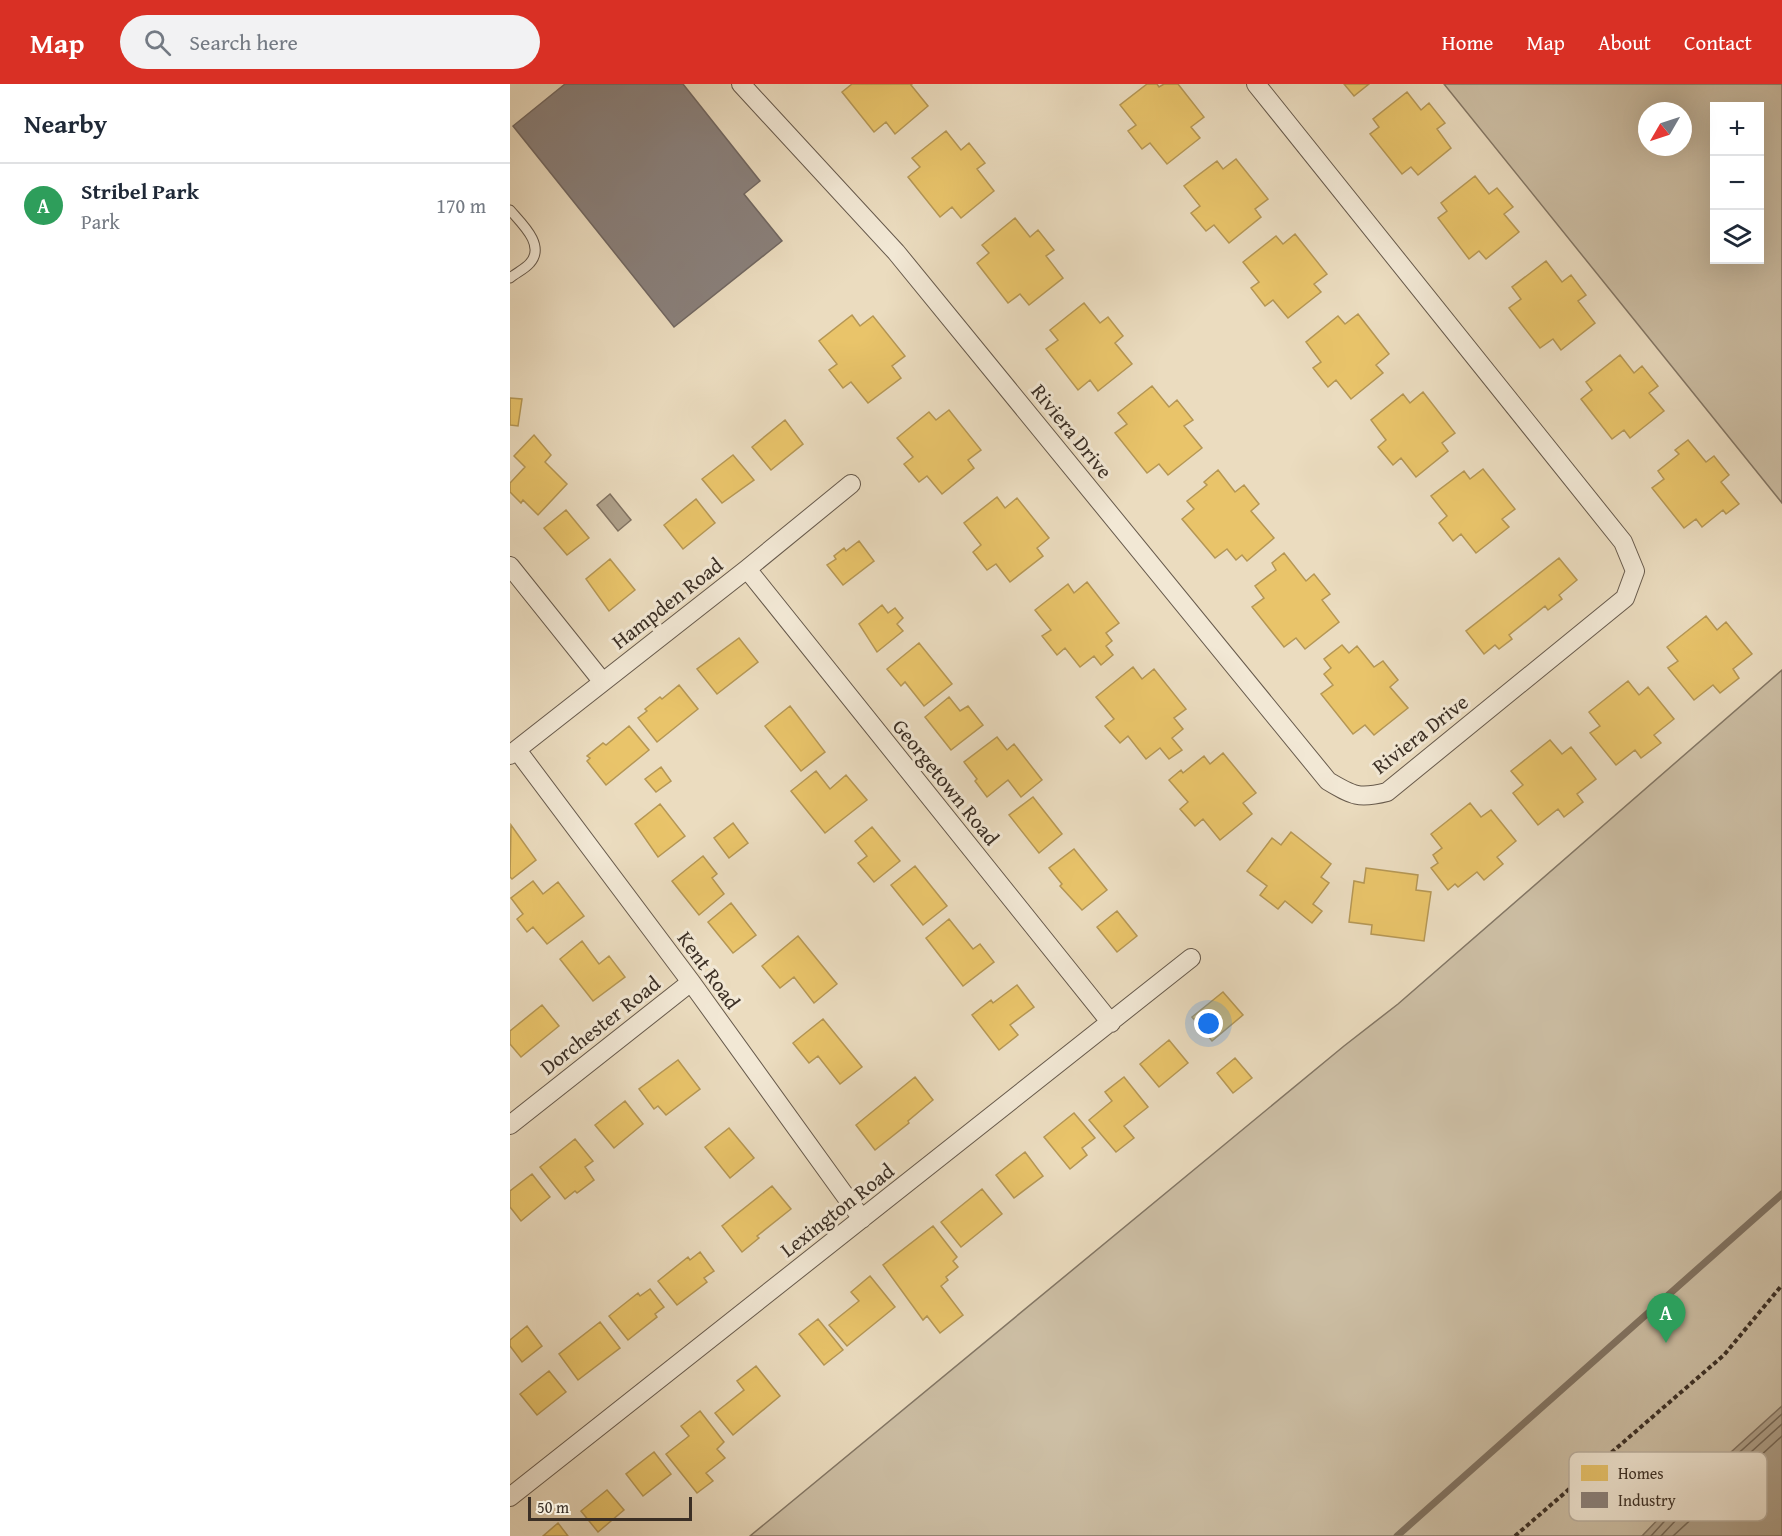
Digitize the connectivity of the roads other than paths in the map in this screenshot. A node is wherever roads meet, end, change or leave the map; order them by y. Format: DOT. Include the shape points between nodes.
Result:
graph roads {
  1 [pos="741,84"];
  2 [pos="1256,84"];
  3 [pos="510,210"];
  4 [pos="510,278"];
  5 [pos="851,484"];
  6 [pos="510,566"];
  7 [pos="747,569"];
  8 [pos="602,681"];
  9 [pos="514,752"];
  10 [pos="1191,958"];
  11 [pos="691,982"];
  12 [pos="1111,1023"];
  13 [pos="510,1125"];
  14 [pos="862,1219"];
  15 [pos="510,1497"];
  1 -- 2 [label="street, Riviera Drive" via="896,252 1328,781 1365,797 1387,792 1625,598 1635,571 1623,542"];
  3 -- 4 [label="lane" via="534,238 531,263"];
  5 -- 7 [label="street, Hampden Road"];
  6 -- 8 [label="street"];
  7 -- 8 [label="street, Hampden Road"];
  7 -- 12 [label="street, Georgetown Road"];
  8 -- 9 [label="street, Hampden Road"];
  9 -- 11 [label="street, Kent Road"];
  10 -- 12 [label="street, Lexington Road"];
  11 -- 13 [label="street, Dorchester Road"];
  11 -- 14 [label="street, Kent Road"];
  12 -- 14 [label="street, Lexington Road"];
  14 -- 15 [label="street, Lexington Road"];
}
